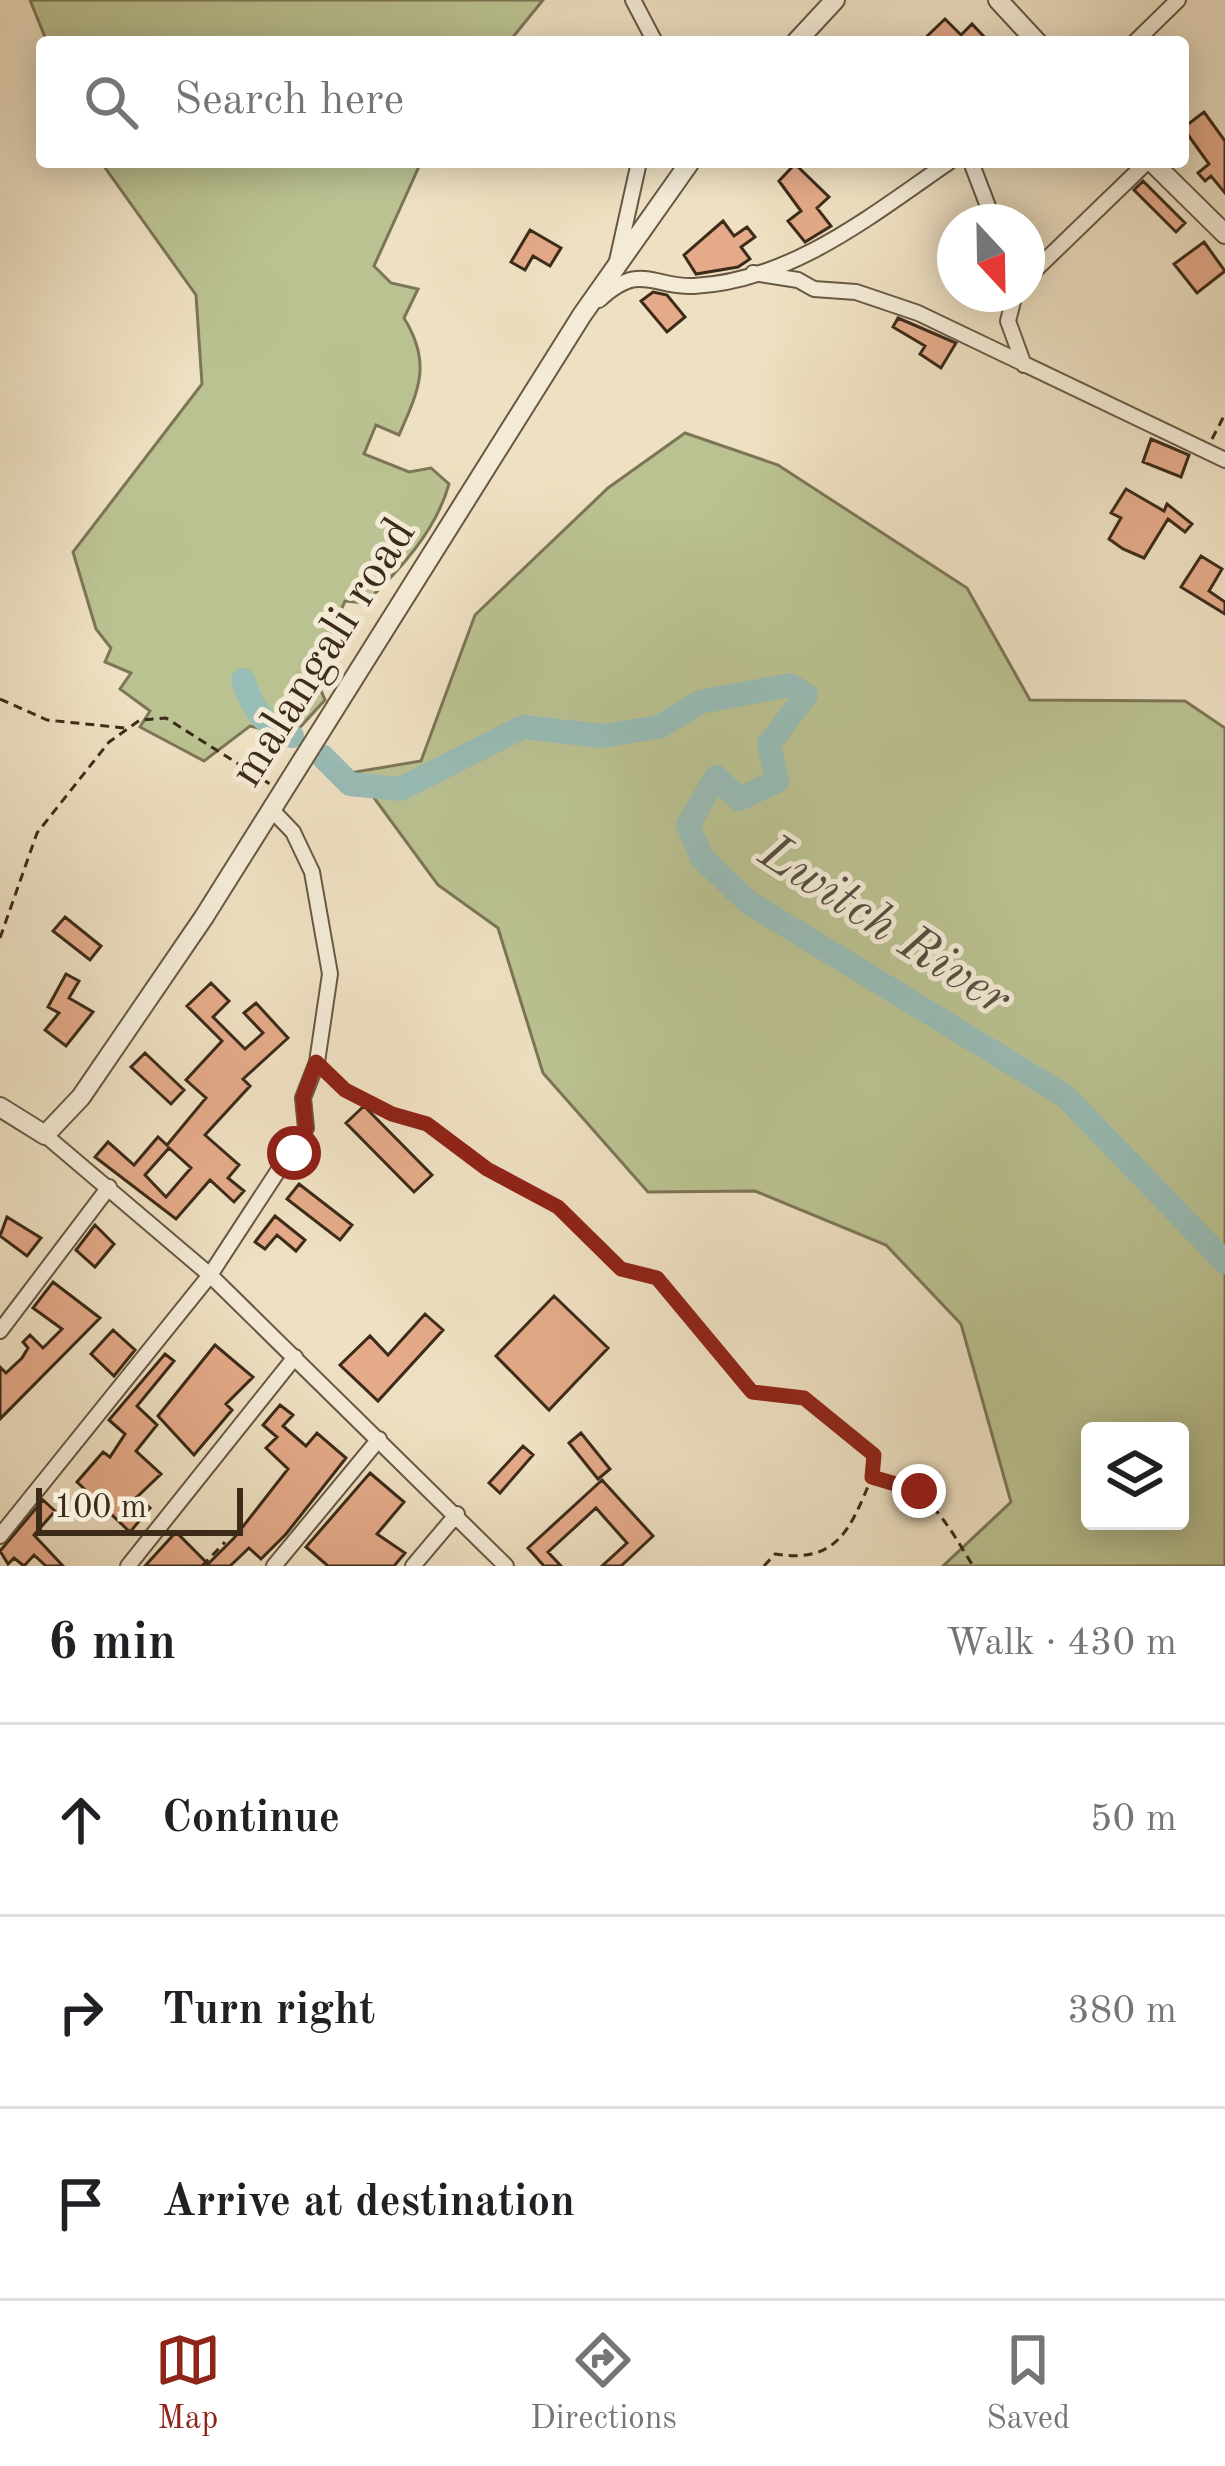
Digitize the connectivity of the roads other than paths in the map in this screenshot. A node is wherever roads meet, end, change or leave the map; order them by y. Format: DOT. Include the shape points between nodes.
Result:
graph roads {
  1 [pos="634,0"];
  2 [pos="836,0"];
  3 [pos="998,0"];
  4 [pos="1178,0"];
  5 [pos="652,36"];
  6 [pos="802,36"];
  7 [pos="1031,36"];
  8 [pos="1142,36"];
  9 [pos="638,168"];
  10 [pos="686,168"];
  11 [pos="940,168"];
  12 [pos="973,168"];
  13 [pos="1144,168"];
  14 [pos="1156,168"];
  15 [pos="987,204"];
  16 [pos="1225,234"];
  17 [pos="1045,261"];
  18 [pos="615,272"];
  19 [pos="753,273"];
  20 [pos="1010,312"];
  21 [pos="582,315"];
  22 [pos="1024,365"];
  23 [pos="1225,460"];
  24 [pos="271,809"];
  25 [pos="0,1107"];
  26 [pos="45,1135"];
  27 [pos="109,1187"];
  28 [pos="210,1275"];
  29 [pos="0,1331"];
  30 [pos="295,1358"];
  31 [pos="380,1439"];
  32 [pos="457,1514"];
  33 [pos="0,1536"];
  34 [pos="128,1566"];
  35 [pos="274,1566"];
  36 [pos="413,1566"];
  37 [pos="506,1566"];
  1 -- 5 [label="street"];
  2 -- 6 [label="street"];
  3 -- 7 [label="street"];
  4 -- 8 [label="street"];
  9 -- 18 [label="street"];
  10 -- 18 [label="street, malangali road"];
  11 -- 19 [label="street" via="788,266"];
  12 -- 15 [label="street"];
  13 -- 17 [label="street"];
  14 -- 16 [label="street"];
  18 -- 21 [label="street, malangali road"];
  19 -- 21 [label="street" via="691,286 626,281"];
  19 -- 22 [label="street" via="888,302"];
  20 -- 22 [label="street"];
  21 -- 24 [label="street, malangali road"];
  22 -- 23 [label="street"];
  24 -- 26 [label="street, malangali road" via="115,1050"];
  24 -- 28 [label="street" via="303,849 331,981 303,1098 302,1139"];
  25 -- 26 [label="street"];
  26 -- 27 [label="street"];
  27 -- 28 [label="street"];
  27 -- 29 [label="street"];
  28 -- 30 [label="street"];
  28 -- 33 [label="street"];
  30 -- 31 [label="street"];
  30 -- 34 [label="street"];
  31 -- 32 [label="street"];
  31 -- 35 [label="street"];
  32 -- 36 [label="street"];
  32 -- 37 [label="street"];
}
